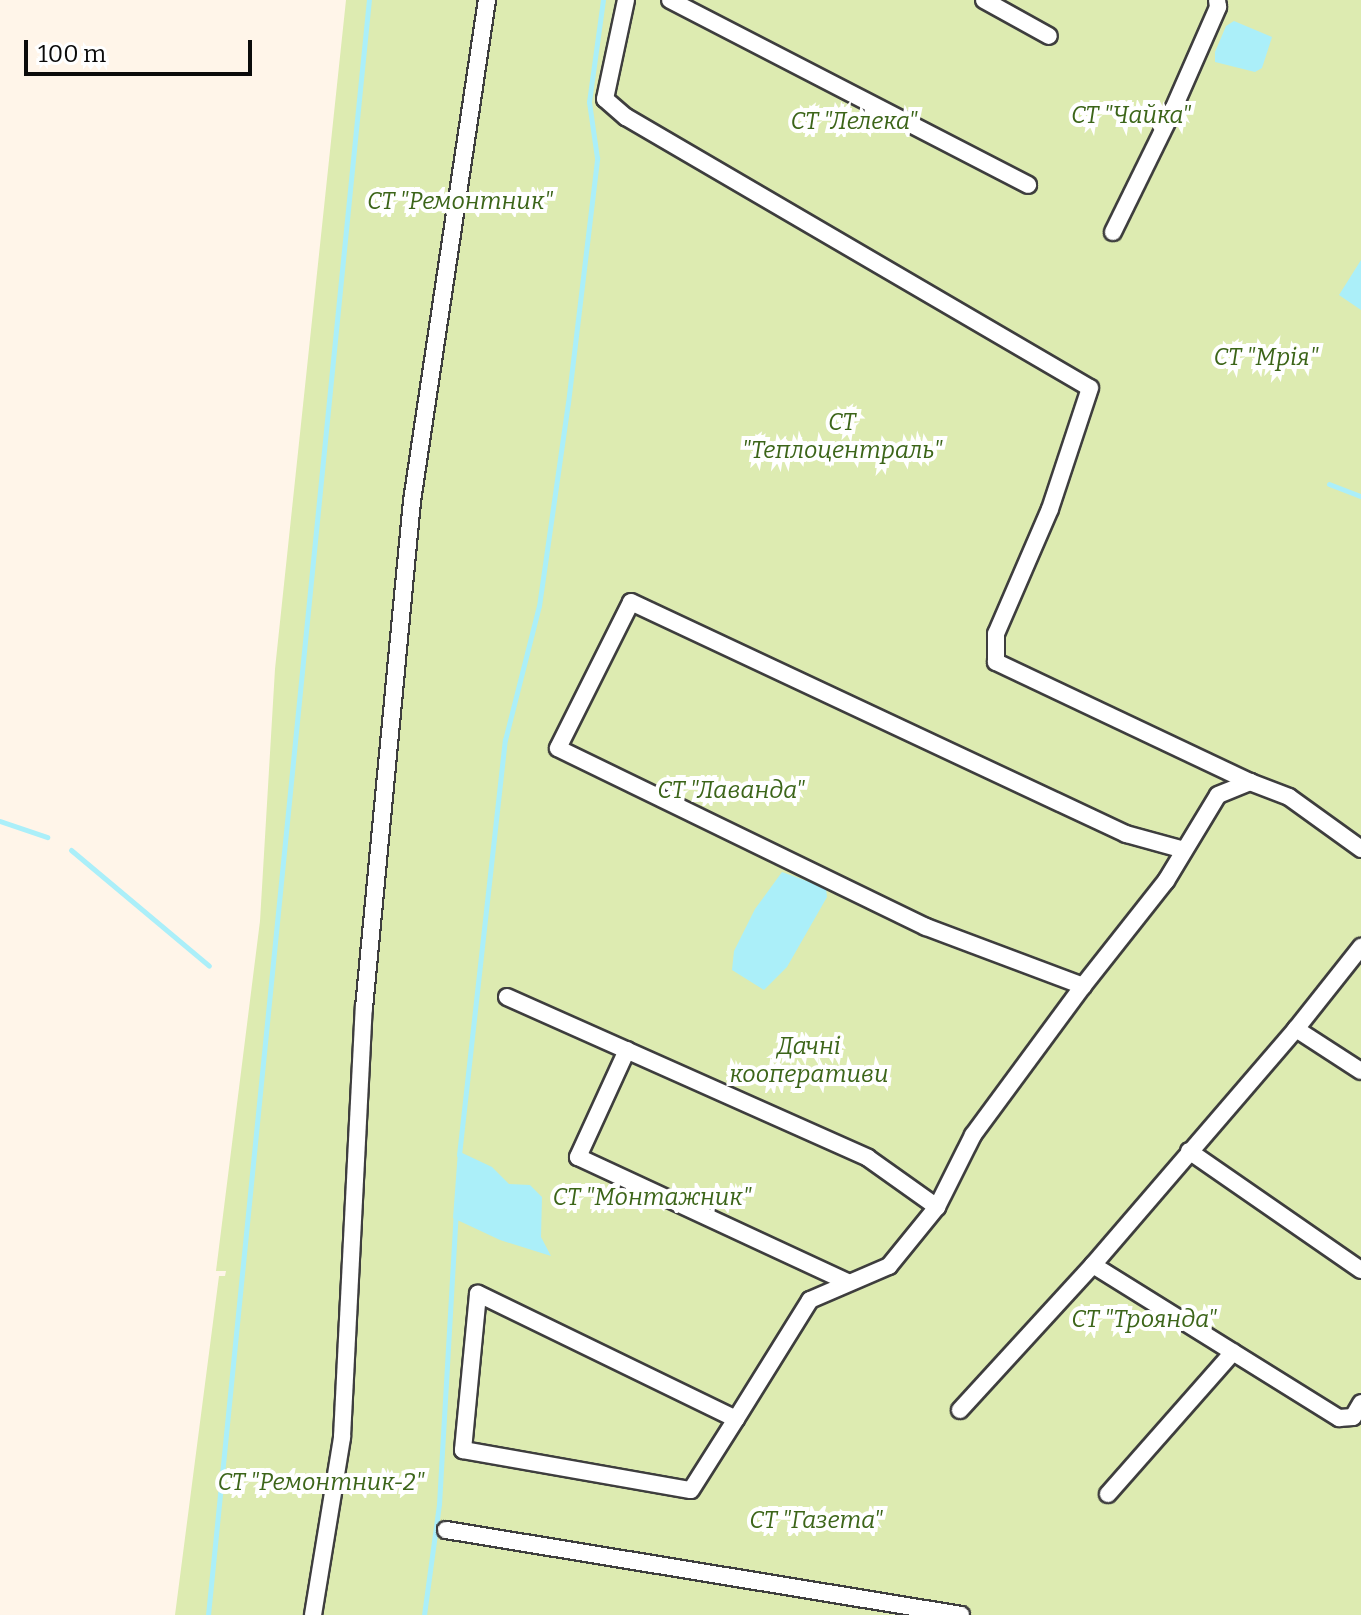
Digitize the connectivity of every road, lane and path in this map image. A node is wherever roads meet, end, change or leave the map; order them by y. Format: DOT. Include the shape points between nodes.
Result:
graph roads {
  1 [pos="487,0"];
  2 [pos="626,0"];
  3 [pos="670,0"];
  4 [pos="984,0"];
  5 [pos="1217,0"];
  6 [pos="1049,36"];
  7 [pos="1028,185"];
  8 [pos="1113,232"];
  9 [pos="1250,782"];
  10 [pos="1361,849"];
  11 [pos="1184,850"];
  12 [pos="1361,947"];
  13 [pos="1083,986"];
  14 [pos="507,997"];
  15 [pos="1296,1029"];
  16 [pos="627,1050"];
  17 [pos="1361,1071"];
  18 [pos="1189,1151"];
  19 [pos="937,1207"];
  20 [pos="1093,1265"];
  21 [pos="1361,1270"];
  22 [pos="847,1282"];
  23 [pos="1233,1352"];
  24 [pos="1361,1403"];
  25 [pos="960,1410"];
  26 [pos="736,1419"];
  27 [pos="1108,1494"];
  28 [pos="446,1530"];
  29 [pos="313,1615"];
  30 [pos="961,1615"];
  1 -- 29 [label="street" via="412,501 364,1008 342,1437"];
  2 -- 9 [label="street" via="605,99 626,117 1090,388 1050,509 996,634 996,662"];
  3 -- 7 [label="street"];
  4 -- 6 [label="street"];
  5 -- 8 [label="street" via="1172,112"];
  9 -- 10 [label="street" via="1289,797"];
  9 -- 11 [label="street" via="1218,795"];
  11 -- 13 [label="street" via="1166,881"];
  11 -- 13 [label="street" via="1126,834 631,602 558,748 926,927"];
  12 -- 15 [label="street"];
  13 -- 19 [label="street" via="973,1135"];
  14 -- 16 [label="street"];
  15 -- 17 [label="street"];
  15 -- 18 [label="street"];
  16 -- 19 [label="street" via="868,1158"];
  16 -- 22 [label="street" via="578,1157"];
  18 -- 20 [label="street"];
  18 -- 21 [label="street"];
  19 -- 22 [label="street" via="889,1266"];
  20 -- 23 [label="street"];
  20 -- 25 [label="street"];
  22 -- 26 [label="street" via="810,1300"];
  23 -- 24 [label="street" via="1339,1418 1353,1417"];
  23 -- 27 [label="street"];
  26 -- 26 [label="street" via="693,1398 478,1294 463,1450 691,1490"];
  28 -- 30 [label="street"];
}
